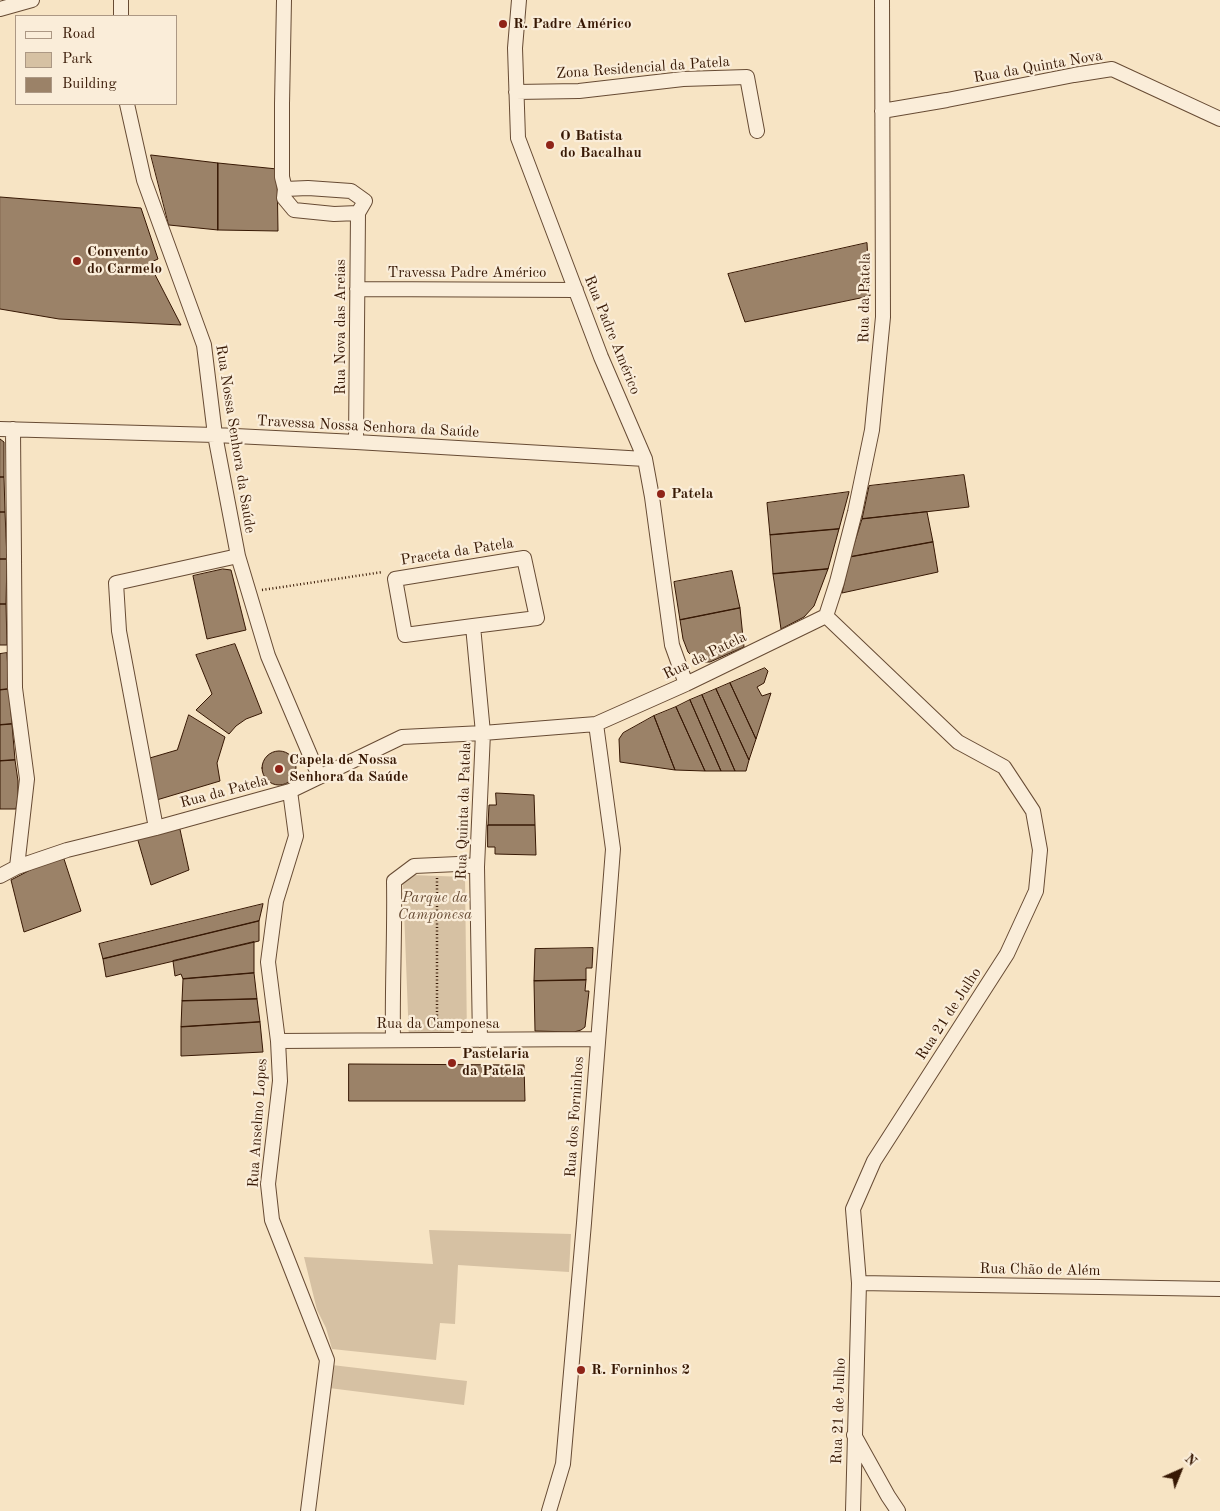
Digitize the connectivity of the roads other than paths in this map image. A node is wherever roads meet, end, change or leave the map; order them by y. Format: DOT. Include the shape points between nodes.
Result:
graph roads {
  1 [pos="32,0"];
  2 [pos="121,0"];
  3 [pos="284,0"];
  4 [pos="519,0"];
  5 [pos="882,0"];
  6 [pos="0,9"];
  7 [pos="121,15"];
  8 [pos="516,92"];
  9 [pos="128,105"];
  10 [pos="882,111"];
  11 [pos="1220,119"];
  12 [pos="757,130"];
  13 [pos="285,189"];
  14 [pos="358,213"];
  15 [pos="357,289"];
  16 [pos="576,290"];
  17 [pos="7,429"];
  18 [pos="215,435"];
  19 [pos="356,442"];
  20 [pos="645,459"];
  21 [pos="238,556"];
  22 [pos="826,616"];
  23 [pos="473,626"];
  24 [pos="686,684"];
  25 [pos="596,724"];
  26 [pos="483,733"];
  27 [pos="319,776"];
  28 [pos="290,791"];
  29 [pos="156,828"];
  30 [pos="17,867"];
  31 [pos="477,867"];
  32 [pos="0,876"];
  33 [pos="598,1039"];
  34 [pos="393,1040"];
  35 [pos="480,1040"];
  36 [pos="278,1041"];
  37 [pos="859,1283"];
  38 [pos="1220,1289"];
  39 [pos="854,1434"];
  40 [pos="308,1511"];
  41 [pos="549,1511"];
  42 [pos="852,1511"];
  43 [pos="898,1511"];
  1 -- 6 [label="street"];
  2 -- 7 [label="street"];
  3 -- 13 [label="street" via="282,177"];
  4 -- 8 [label="street, Rua Padre Américo"];
  5 -- 10 [label="street, Rua da Patela"];
  8 -- 12 [label="street, Zona Residencial da Patela" via="579,91 683,79 747,77"];
  8 -- 16 [label="street, Rua Padre Américo" via="518,138"];
  9 -- 18 [label="street, Rua Nossa Senhora da Saúde" via="144,180 204,345"];
  10 -- 11 [label="street, Rua da Quinta Nova" via="1112,70"];
  10 -- 22 [label="street, Rua da Patela" via="883,317 872,430 837,582"];
  13 -- 14 [label="street" via="284,198 294,210"];
  13 -- 14 [label="street, Rua Nova das Areias" via="351,192 365,201"];
  14 -- 15 [label="street, Rua Nova das Areias"];
  15 -- 16 [label="street, Travessa Padre Américo"];
  15 -- 19 [label="street, Rua Nova das Areias"];
  16 -- 20 [label="street, Rua Padre Américo"];
  17 -- 18 [label="street, Travessa Nossa Senhora da Saúde"];
  17 -- 30 [label="street" via="15,688 27,779"];
  18 -- 19 [label="street, Travessa Nossa Senhora da Saúde"];
  18 -- 21 [label="street, Rua Nossa Senhora da Saúde"];
  19 -- 20 [label="street, Travessa Nossa Senhora da Saúde"];
  20 -- 24 [label="street, Rua Padre Américo" via="672,646"];
  21 -- 27 [label="street, Rua Nossa Senhora da Saúde" via="268,656"];
  21 -- 29 [label="street" via="116,583 119,631"];
  22 -- 24 [label="street, Rua da Patela"];
  22 -- 37 [label="street, Rua 21 de Julho" via="958,742 1004,768 1033,811 1040,850 1036,891 1007,954 874,1161 853,1208"];
  23 -- 23 [label="street, Praceta da Patela" via="405,635 395,579 524,558 538,618"];
  23 -- 26 [label="street"];
  24 -- 25 [label="street, Rua da Patela"];
  25 -- 26 [label="street, Rua da Patela"];
  25 -- 33 [label="street, Rua dos Forninhos" via="613,849"];
  26 -- 27 [label="street, Rua da Patela" via="402,737"];
  26 -- 31 [label="street, Rua Quinta da Patela"];
  27 -- 28 [label="street, Rua da Patela"];
  28 -- 29 [label="street, Rua da Patela"];
  28 -- 36 [label="street, Rua Anselmo Lopes" via="296,836 276,901 268,962"];
  29 -- 30 [label="street, Rua da Patela" via="67,850"];
  30 -- 32 [label="street, Rua da Patela"];
  31 -- 34 [label="street" via="458,864 414,866 394,881"];
  31 -- 35 [label="street, Rua Quinta da Patela"];
  33 -- 35 [label="street, Rua da Camponesa"];
  33 -- 41 [label="street, Rua dos Forninhos" via="563,1464"];
  34 -- 35 [label="street, Rua da Camponesa"];
  34 -- 36 [label="street, Rua da Camponesa"];
  36 -- 40 [label="street, Rua Anselmo Lopes" via="280,1081 268,1184 272,1220 327,1360"];
  37 -- 38 [label="street, Rua Chão de Além"];
  37 -- 39 [label="street, Rua 21 de Julho"];
  39 -- 42 [label="street, Rua 21 de Julho"];
  39 -- 43 [label="street"];
}
